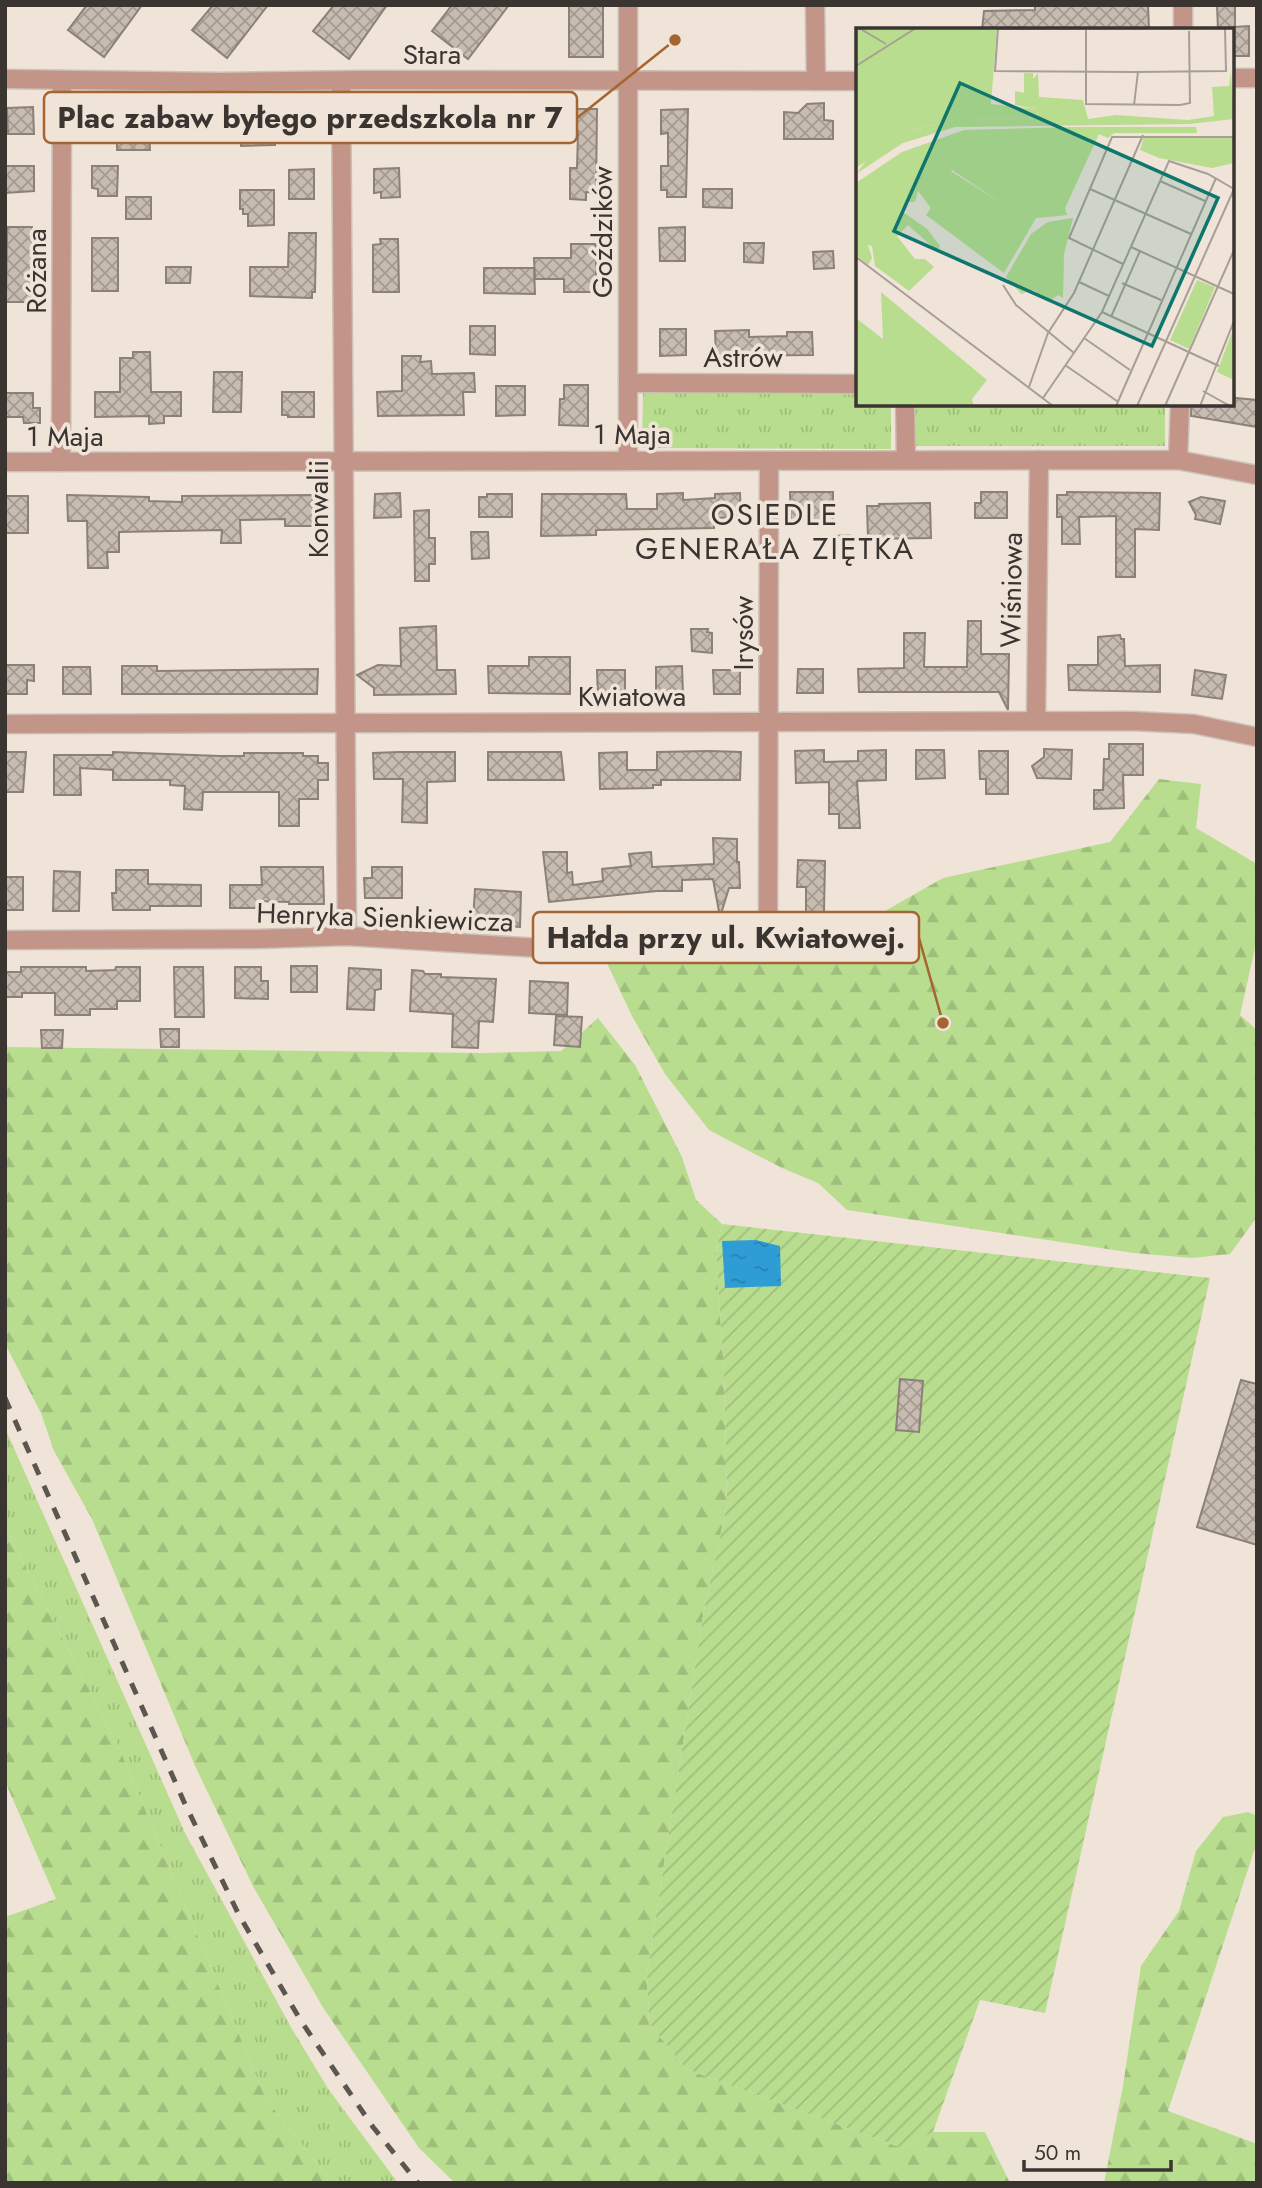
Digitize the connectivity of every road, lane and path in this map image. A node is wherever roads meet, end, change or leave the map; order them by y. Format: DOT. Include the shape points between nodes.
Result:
graph roads {
  1 [pos="628,5"];
  2 [pos="815,5"];
  3 [pos="1183,5"];
  4 [pos="1183,28"];
  5 [pos="1234,78"];
  6 [pos="1257,78"];
  7 [pos="5,79"];
  8 [pos="62,80"];
  9 [pos="856,80"];
  10 [pos="341,81"];
  11 [pos="628,81"];
  12 [pos="816,81"];
  13 [pos="628,383"];
  14 [pos="856,384"];
  15 [pos="905,406"];
  16 [pos="1180,406"];
  17 [pos="628,460"];
  18 [pos="906,460"];
  19 [pos="1039,460"];
  20 [pos="1178,460"];
  21 [pos="344,461"];
  22 [pos="769,461"];
  23 [pos="5,462"];
  24 [pos="61,462"];
  25 [pos="1257,475"];
  26 [pos="1036,720"];
  27 [pos="769,722"];
  28 [pos="346,723"];
  29 [pos="5,724"];
  30 [pos="1257,737"];
  31 [pos="347,936"];
  32 [pos="5,940"];
  1 -- 11 [label="street, Goździków"];
  2 -- 12 [label="street"];
  3 -- 4 [label="street"];
  5 -- 6 [label="street"];
  7 -- 8 [label="street, Stara"];
  8 -- 10 [label="street, Stara"];
  8 -- 24 [label="street, Różana"];
  9 -- 12 [label="street, Stara"];
  10 -- 11 [label="street, Stara"];
  10 -- 21 [label="street, Konwalii"];
  11 -- 12 [label="street, Stara"];
  11 -- 13 [label="street, Goździków"];
  13 -- 14 [label="street, Astrów"];
  13 -- 17 [label="street, Goździków"];
  15 -- 18 [label="street"];
  16 -- 20 [label="street"];
  17 -- 21 [label="street, 1 Maja"];
  17 -- 22 [label="street, 1 Maja"];
  18 -- 19 [label="street, 1 Maja"];
  18 -- 22 [label="street, 1 Maja"];
  19 -- 20 [label="street, 1 Maja"];
  19 -- 26 [label="street, Wiśniowa"];
  20 -- 25 [label="street, 1 Maja"];
  21 -- 24 [label="street, 1 Maja"];
  21 -- 28 [label="street, Konwalii"];
  22 -- 27 [label="street, Irysów"];
  23 -- 24 [label="street, 1 Maja"];
  26 -- 27 [label="street, Kwiatowa"];
  26 -- 30 [label="street, Kwiatowa" via="1194,724"];
  27 -- 28 [label="street, Kwiatowa"];
  27 -- 31 [label="street, Henryka Sienkiewicza" via="768,918 760,931 588,951"];
  28 -- 29 [label="street, Kwiatowa"];
  28 -- 31 [label="street, Konwalii"];
  31 -- 32 [label="street, Henryka Sienkiewicza"];
}
